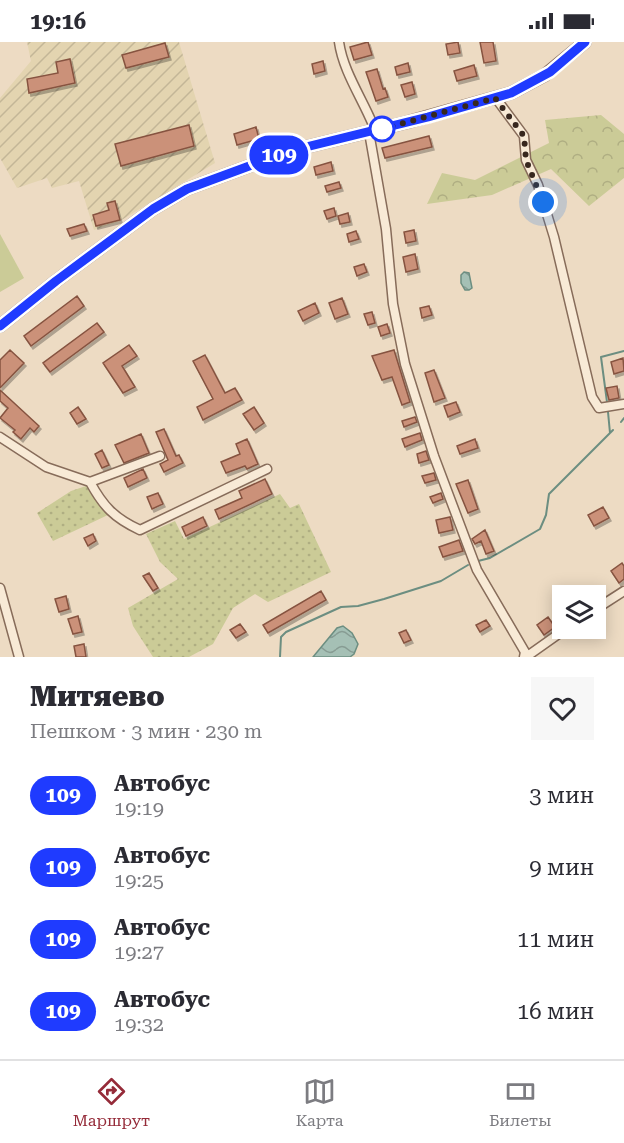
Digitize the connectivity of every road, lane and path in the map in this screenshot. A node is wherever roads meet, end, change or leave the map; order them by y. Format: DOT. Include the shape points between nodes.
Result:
graph roads {
  1 [pos="339,42"];
  2 [pos="585,42"];
  3 [pos="495,98"];
  4 [pos="369,132"];
  5 [pos="0,326"];
  6 [pos="624,404"];
  7 [pos="0,437"];
  8 [pos="160,456"];
  9 [pos="267,469"];
  10 [pos="90,482"];
  11 [pos="0,588"];
  12 [pos="624,591"];
  13 [pos="606,603"];
  14 [pos="552,638"];
  15 [pos="19,657"];
  16 [pos="525,657"];
  1 -- 4 [label="street" via="341,57 373,125"];
  2 -- 3 [label="street" via="540,79"];
  3 -- 4 [label="street"];
  3 -- 6 [label="street" via="524,136 526,160 554,237 592,397 599,408"];
  4 -- 5 [label="street" via="268,159 180,193 153,209"];
  4 -- 16 [label="street" via="405,364 477,570"];
  7 -- 10 [label="street" via="46,467"];
  8 -- 10 [label="street"];
  9 -- 10 [label="street" via="140,530 120,520 101,501"];
  11 -- 15 [label="street"];
  12 -- 13 [label="street"];
  14 -- 16 [label="street"];
}
